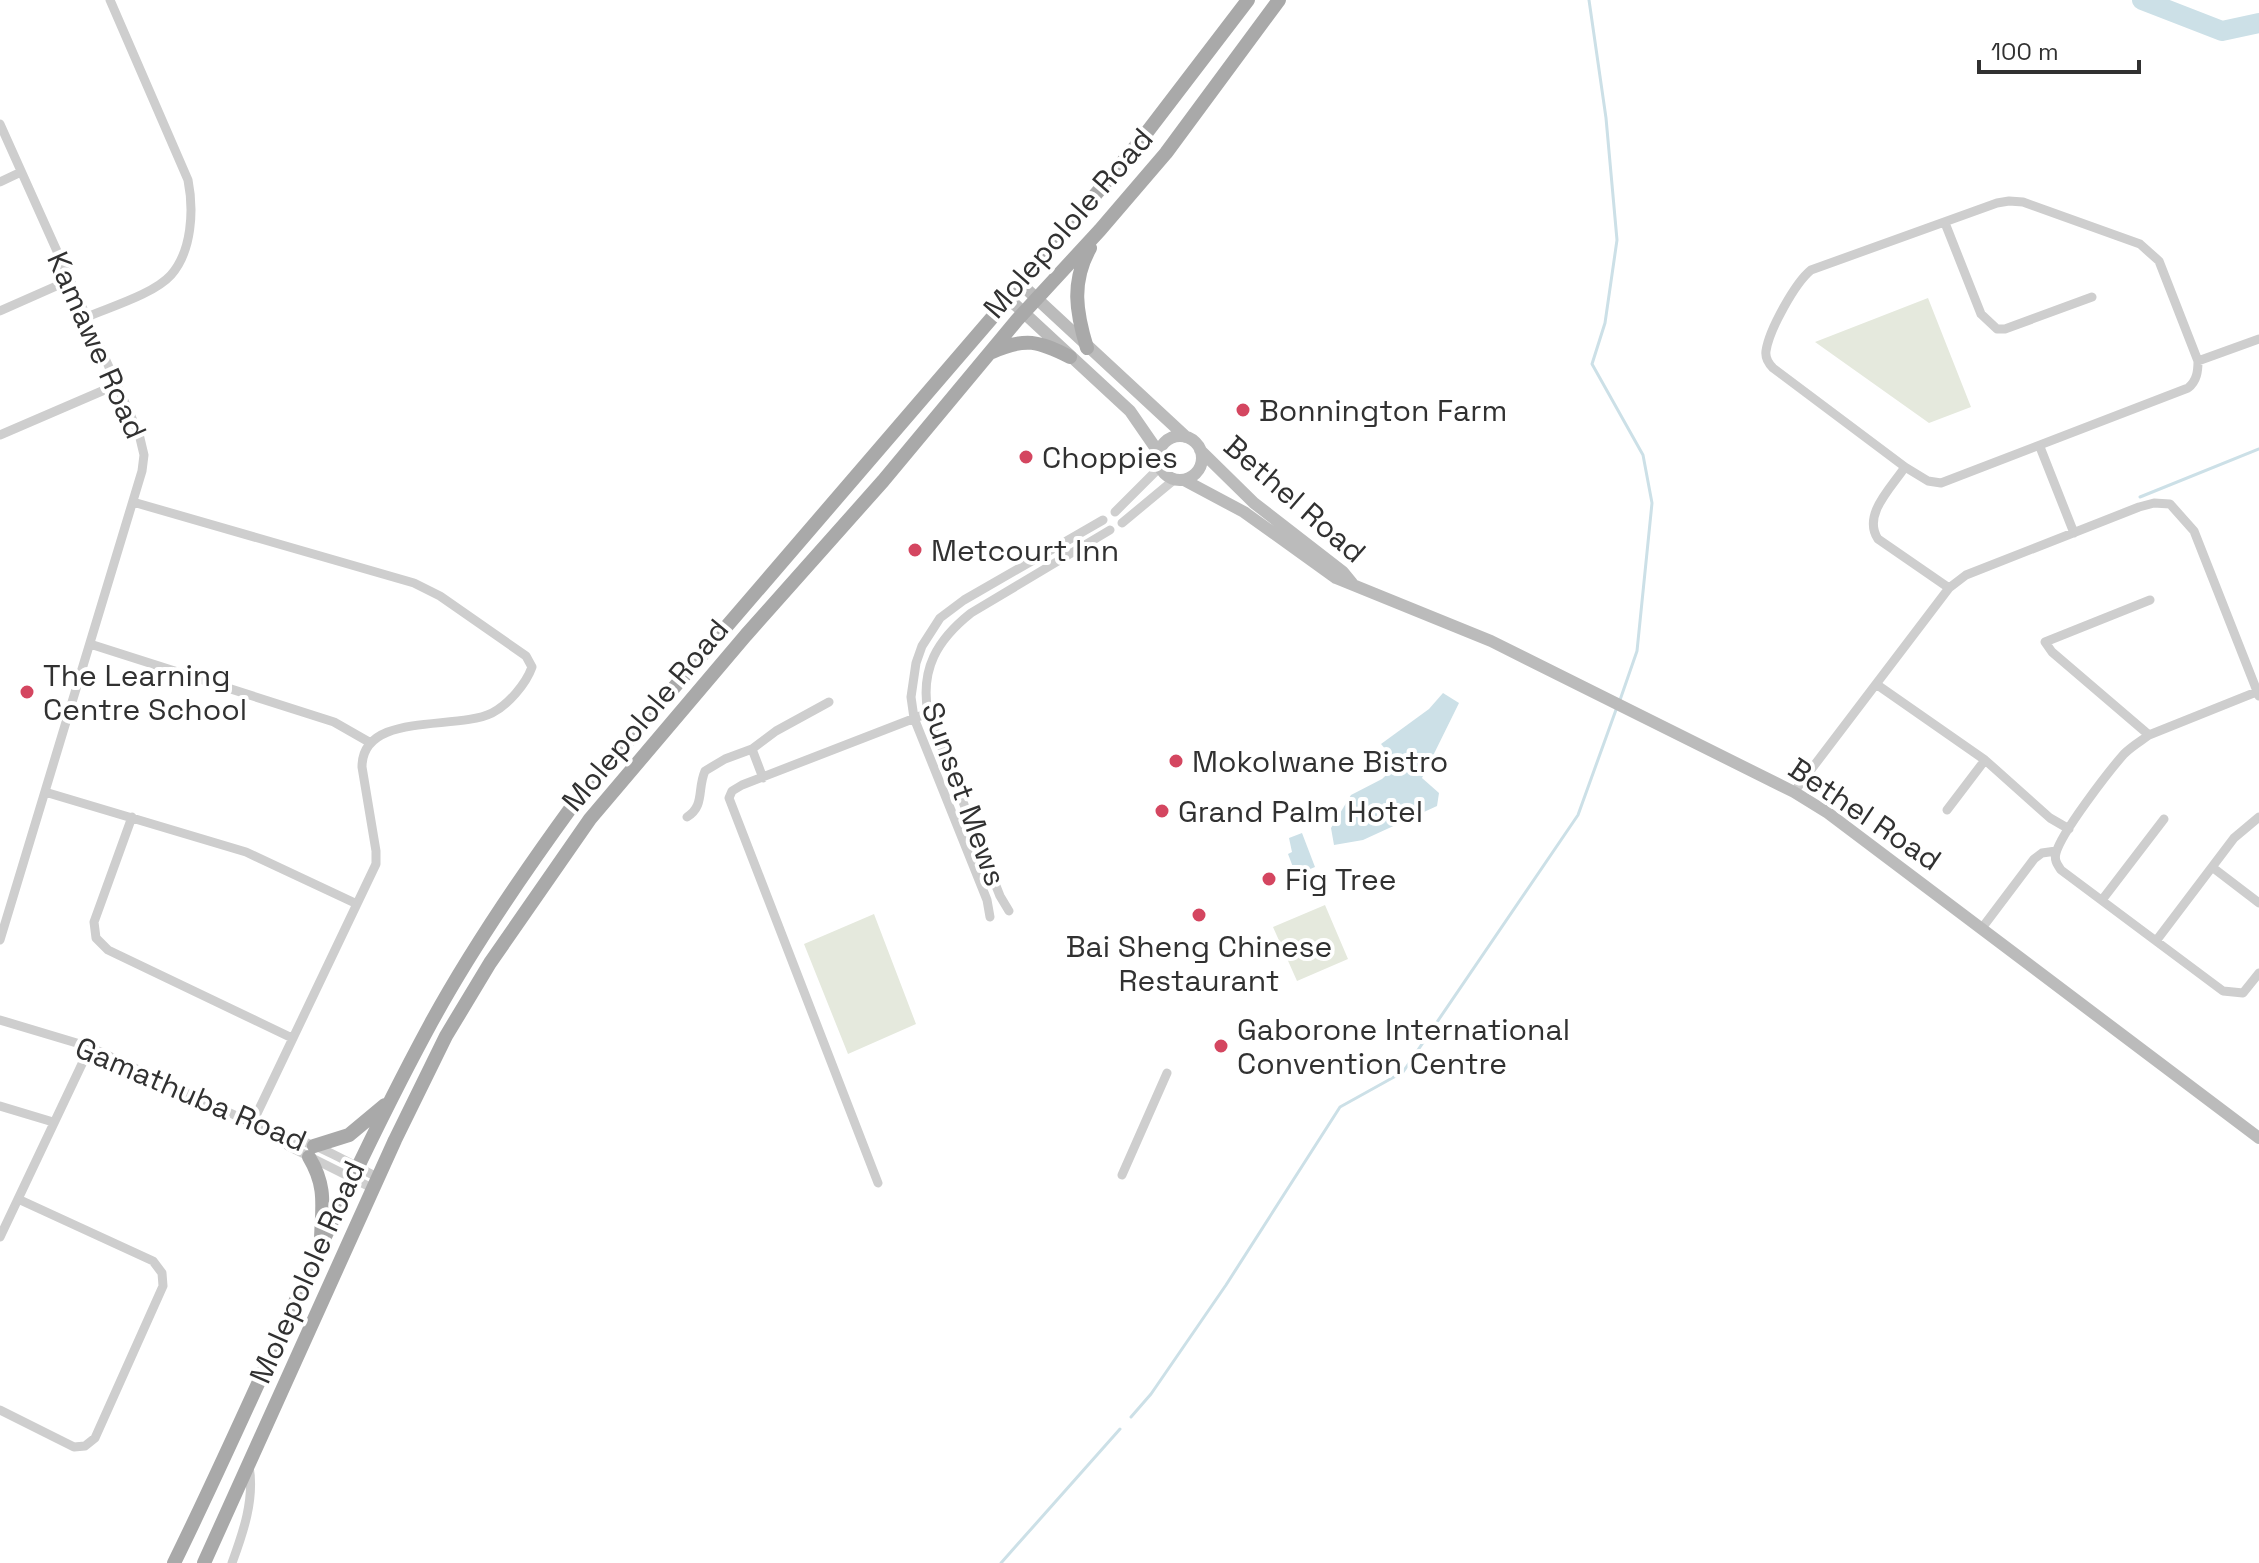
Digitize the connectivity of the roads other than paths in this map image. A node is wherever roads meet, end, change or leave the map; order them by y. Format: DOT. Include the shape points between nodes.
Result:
graph roads {
  1 [pos="110,0"];
  2 [pos="1248,0"];
  3 [pos="1279,0"];
  4 [pos="0,124"];
  5 [pos="21,172"];
  6 [pos="0,182"];
  7 [pos="1945,223"];
  8 [pos="1100,230"];
  9 [pos="70,280"];
  10 [pos="1021,284"];
  11 [pos="2092,297"];
  12 [pos="1009,299"];
  13 [pos="1037,300"];
  14 [pos="0,311"];
  15 [pos="1025,313"];
  16 [pos="87,317"];
  17 [pos="2259,339"];
  18 [pos="1092,353"];
  19 [pos="988,354"];
  20 [pos="1070,357"];
  21 [pos="2198,361"];
  22 [pos="1086,371"];
  23 [pos="116,385"];
  24 [pos="1142,397"];
  25 [pos="1130,411"];
  26 [pos="0,435"];
  27 [pos="1186,437"];
  28 [pos="2040,447"];
  29 [pos="1200,450"];
  30 [pos="1160,460"];
  31 [pos="1905,467"];
  32 [pos="1180,479"];
  33 [pos="133,502"];
  34 [pos="1115,512"];
  35 [pos="1103,520"];
  36 [pos="1122,523"];
  37 [pos="1110,530"];
  38 [pos="2074,533"];
  39 [pos="1354,586"];
  40 [pos="1949,588"];
  41 [pos="2150,600"];
  42 [pos="90,644"];
  43 [pos="1876,684"];
  44 [pos="2258,693"];
  45 [pos="829,702"];
  46 [pos="928,713"];
  47 [pos="914,718"];
  48 [pos="2149,735"];
  49 [pos="369,742"];
  50 [pos="752,749"];
  51 [pos="1985,760"];
  52 [pos="763,778"];
  53 [pos="45,792"];
  54 [pos="1794,792"];
  55 [pos="1947,810"];
  56 [pos="132,817"];
  57 [pos="687,817"];
  58 [pos="2259,817"];
  59 [pos="2164,819"];
  60 [pos="2069,829"];
  61 [pos="2056,851"];
  62 [pos="2212,867"];
  63 [pos="2102,900"];
  64 [pos="2259,903"];
  65 [pos="357,904"];
  66 [pos="1009,911"];
  67 [pos="990,917"];
  68 [pos="1982,928"];
  69 [pos="0,940"];
  70 [pos="2156,941"];
  71 [pos="2259,973"];
  72 [pos="0,1020"];
  73 [pos="292,1038"];
  74 [pos="90,1047"];
  75 [pos="1167,1073"];
  76 [pos="391,1100"];
  77 [pos="0,1106"];
  78 [pos="53,1122"];
  79 [pos="252,1124"];
  80 [pos="2259,1138"];
  81 [pos="312,1152"];
  82 [pos="355,1174"];
  83 [pos="1122,1175"];
  84 [pos="878,1183"];
  85 [pos="376,1184"];
  86 [pos="18,1199"];
  87 [pos="1,1233"];
  88 [pos="321,1244"];
  89 [pos="0,1410"];
  90 [pos="249,1466"];
  91 [pos="174,1563"];
  92 [pos="204,1563"];
  93 [pos="232,1563"];
  1 -- 16 [label="street" via="188,180 190,231 171,275"];
  2 -- 10 [label="main road, Molepolole Road"];
  3 -- 8 [label="main road, Molepolole Road" via="1166,153"];
  4 -- 5 [label="street, Kamawe Road"];
  5 -- 6 [label="street"];
  5 -- 9 [label="street, Kamawe Road"];
  7 -- 11 [label="street" via="1981,314 1997,329"];
  7 -- 21 [label="street" via="1997,203 2023,202 2140,244 2159,261"];
  7 -- 31 [label="street" via="1811,270 1794,287 1766,349 1773,368"];
  8 -- 13 [label="main road, Molepolole Road"];
  8 -- 18 [label="main road" via="1075,295"];
  9 -- 14 [label="street"];
  9 -- 16 [label="street, Kamawe Road"];
  10 -- 12 [label="main road, Molepolole Road"];
  10 -- 13 [label="street, Bethel Road"];
  12 -- 15 [label="street"];
  12 -- 76 [label="main road, Molepolole Road" via="573,805 476,945"];
  13 -- 15 [label="main road, Molepolole Road"];
  13 -- 18 [label="street, Bethel Road"];
  15 -- 19 [label="main road, Molepolole Road"];
  15 -- 20 [label="street"];
  16 -- 23 [label="street, Kamawe Road"];
  17 -- 21 [label="street"];
  18 -- 22 [label="street"];
  18 -- 24 [label="street, Bethel Road"];
  19 -- 20 [label="main road" via="1035,342"];
  19 -- 85 [label="main road, Molepolole Road" via="590,819 446,1036"];
  20 -- 22 [label="street"];
  21 -- 28 [label="street" via="2188,388"];
  22 -- 25 [label="street"];
  23 -- 26 [label="street"];
  23 -- 33 [label="street, Kamawe Road" via="144,455"];
  24 -- 25 [label="street"];
  24 -- 27 [label="street, Bethel Road"];
  25 -- 30 [label="street"];
  27 -- 29 [label="street"];
  27 -- 30 [label="street" via="1173,438 1162,447"];
  28 -- 31 [label="street" via="1941,483"];
  28 -- 38 [label="street"];
  29 -- 32 [label="street" via="1199,469"];
  29 -- 39 [label="street, Bethel Road"];
  30 -- 32 [label="street" via="1169,477"];
  30 -- 34 [label="street"];
  31 -- 40 [label="street" via="1872,516 1872,530"];
  32 -- 36 [label="street"];
  32 -- 39 [label="street, Bethel Road" via="1244,512"];
  33 -- 42 [label="street, Kamawe Road"];
  33 -- 49 [label="street" via="414,583 526,656 532,667 527,680 491,714 386,732"];
  35 -- 47 [label="street" via="940,618 916,663"];
  37 -- 46 [label="street, Sunset Mews" via="953,627 932,658 925,694"];
  38 -- 40 [label="street" via="1966,575"];
  38 -- 44 [label="street" via="2139,507 2170,504 2194,531"];
  39 -- 54 [label="street, Bethel Road" via="1491,641"];
  40 -- 43 [label="street"];
  41 -- 48 [label="street" via="2045,642"];
  42 -- 49 [label="street" via="334,722"];
  42 -- 53 [label="street, Kamawe Road"];
  43 -- 51 [label="street"];
  43 -- 54 [label="street"];
  44 -- 48 [label="street"];
  45 -- 50 [label="street"];
  46 -- 47 [label="street"];
  46 -- 66 [label="street, Sunset Mews"];
  47 -- 52 [label="street"];
  47 -- 67 [label="street"];
  48 -- 60 [label="street" via="2124,755"];
  49 -- 65 [label="street" via="362,767 376,864"];
  50 -- 52 [label="street"];
  50 -- 57 [label="street" via="705,771 700,806"];
  51 -- 55 [label="street"];
  51 -- 60 [label="street"];
  52 -- 84 [label="street" via="732,791 731,808"];
  53 -- 56 [label="street"];
  53 -- 69 [label="street, Kamawe Road"];
  54 -- 68 [label="street, Bethel Road"];
  56 -- 65 [label="street" via="246,852"];
  56 -- 73 [label="street" via="94,922 96,938 108,950"];
  58 -- 62 [label="street"];
  59 -- 63 [label="street"];
  60 -- 61 [label="street"];
  61 -- 63 [label="street" via="2061,870"];
  61 -- 68 [label="street" via="2034,859"];
  62 -- 64 [label="street"];
  62 -- 70 [label="street"];
  63 -- 70 [label="street"];
  65 -- 73 [label="street"];
  68 -- 80 [label="street, Bethel Road"];
  70 -- 71 [label="street" via="2223,991 2243,993"];
  72 -- 74 [label="street, Gamathuba Road"];
  73 -- 79 [label="street"];
  74 -- 78 [label="street"];
  74 -- 79 [label="street, Gamathuba Road"];
  75 -- 83 [label="street"];
  76 -- 81 [label="main road" via="349,1135"];
  76 -- 82 [label="main road, Molepolole Road"];
  77 -- 78 [label="street"];
  78 -- 86 [label="street"];
  79 -- 81 [label="street, Gamathuba Road" via="288,1146"];
  81 -- 82 [label="street, Gamathuba Road"];
  81 -- 88 [label="main road" via="323,1190"];
  82 -- 85 [label="street, Gamathuba Road"];
  82 -- 88 [label="main road, Molepolole Road"];
  85 -- 90 [label="main road, Molepolole Road"];
  86 -- 87 [label="street"];
  86 -- 89 [label="street" via="153,1261 163,1286 95,1438 85,1446 74,1447"];
  88 -- 91 [label="main road, Molepolole Road"];
  90 -- 92 [label="main road, Molepolole Road"];
  90 -- 93 [label="street" via="249,1504"];
}
